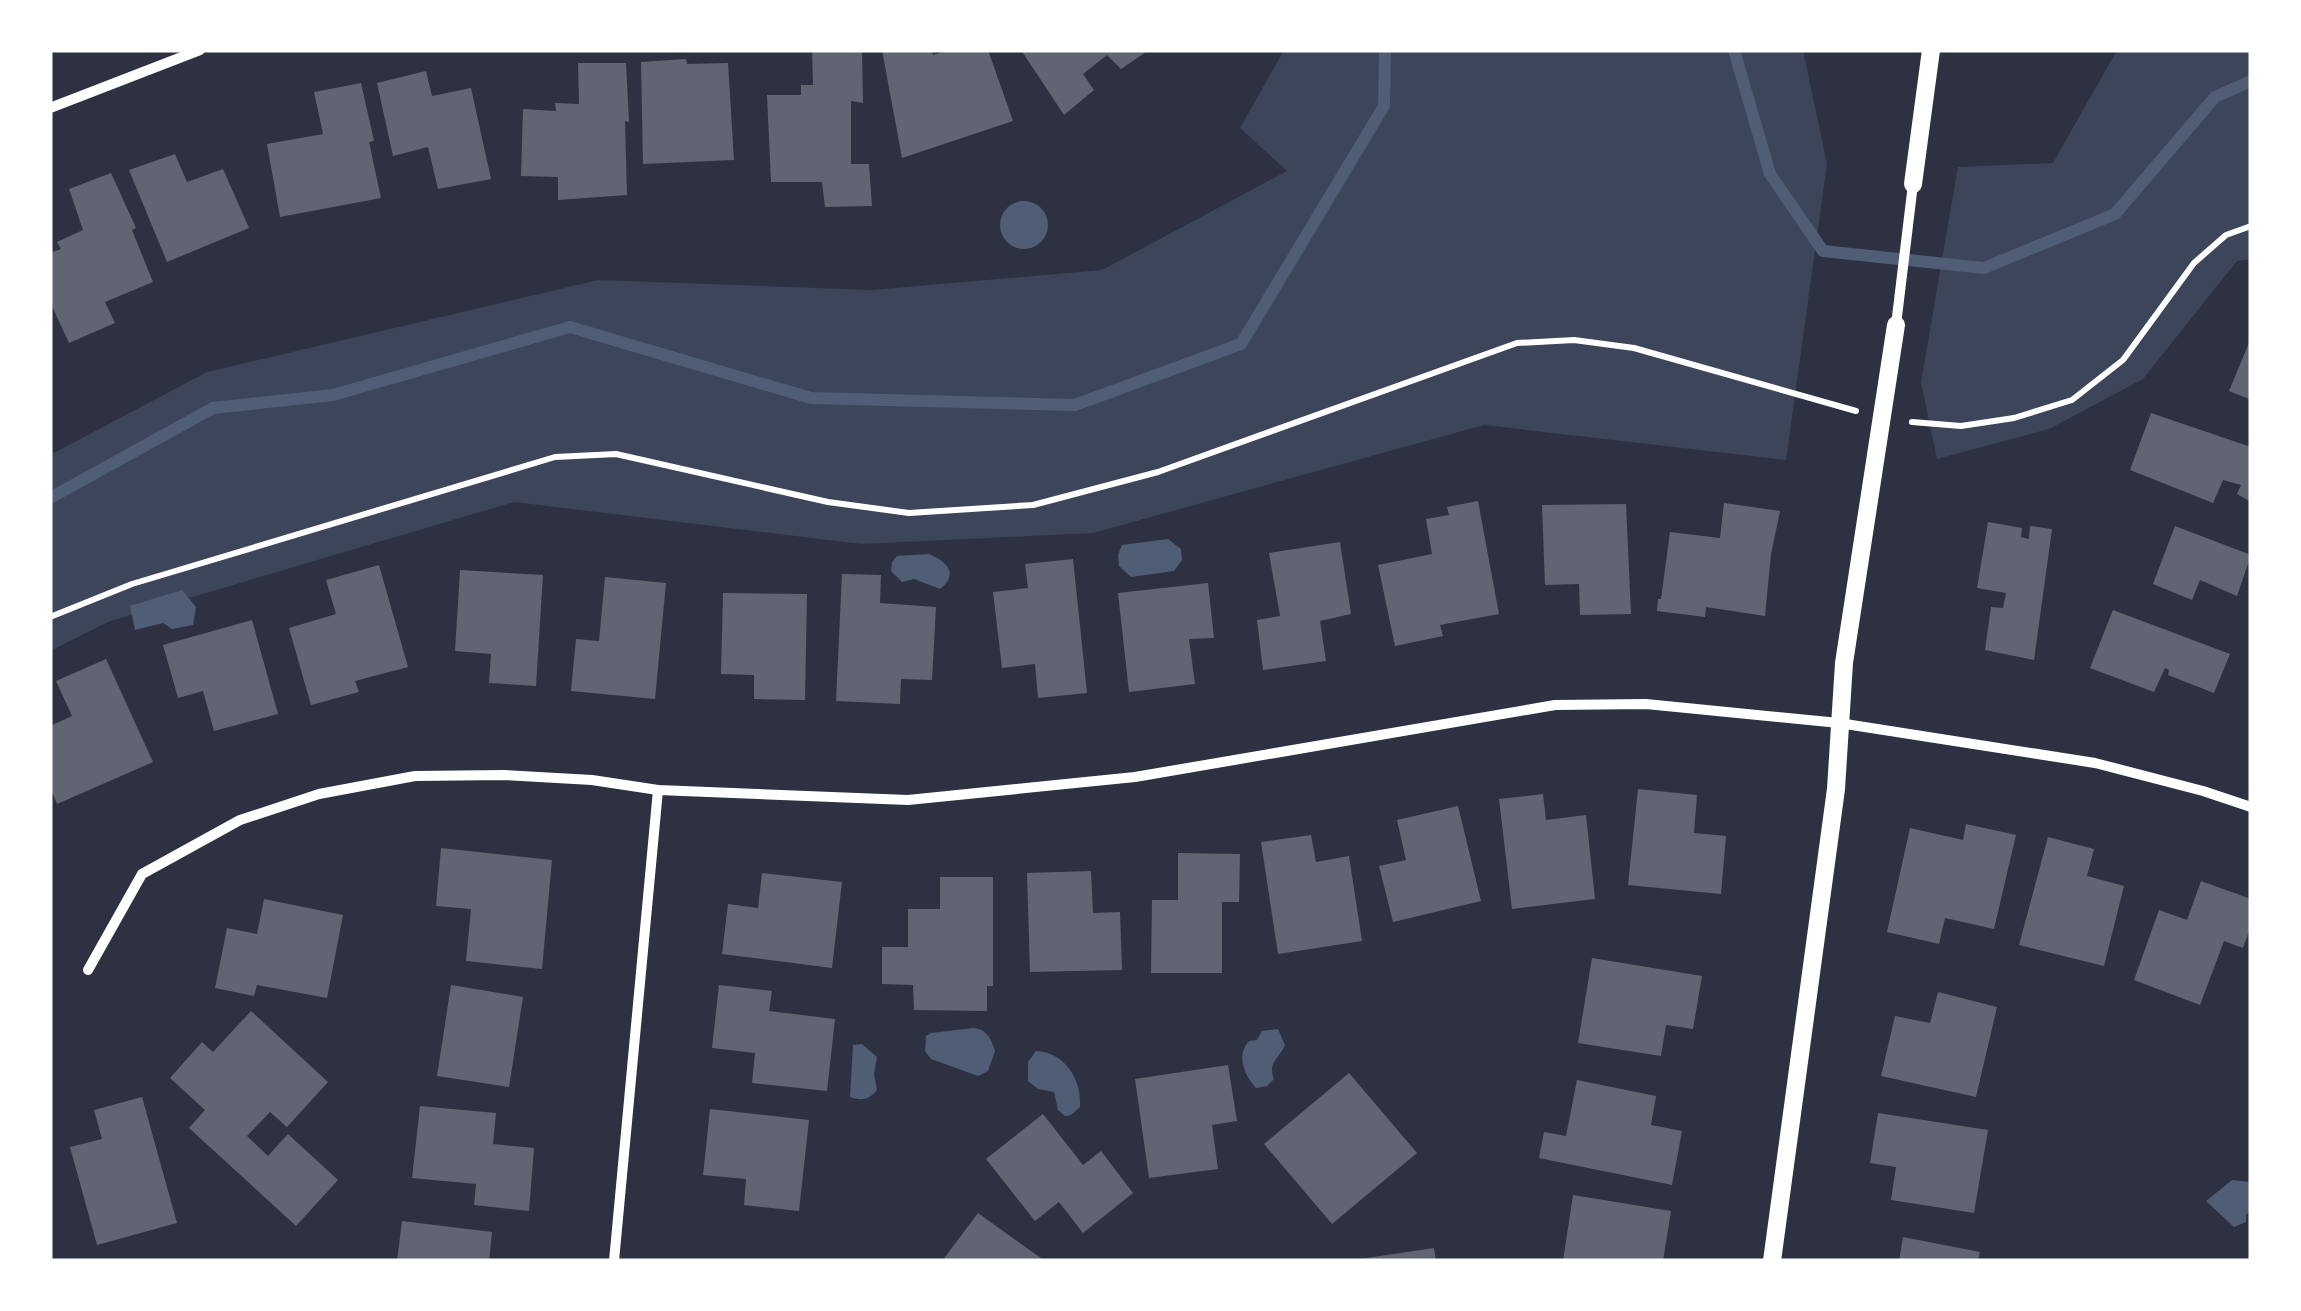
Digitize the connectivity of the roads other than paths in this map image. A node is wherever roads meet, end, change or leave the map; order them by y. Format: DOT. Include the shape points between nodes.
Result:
graph roads {
  1 [pos="200,50"];
  2 [pos="1931,50"];
  3 [pos="50,108"];
  4 [pos="1913,184"];
  5 [pos="1896,325"];
  6 [pos="1839,722"];
  7 [pos="658,790"];
  8 [pos="2251,807"];
  9 [pos="88,970"];
  10 [pos="614,1261"];
  11 [pos="1772,1261"];
  1 -- 3 [label="street"];
  2 -- 4 [label="street"];
  4 -- 5 [label="street"];
  5 -- 6 [label="street"];
  6 -- 7 [label="street" via="1646,704 1554,705 1135,778 1000,792 908,800"];
  6 -- 8 [label="street" via="2095,763"];
  6 -- 11 [label="street" via="1836,788"];
  7 -- 9 [label="street" via="592,780 415,776 303,799 240,820 142,874"];
  7 -- 10 [label="street"];
}
